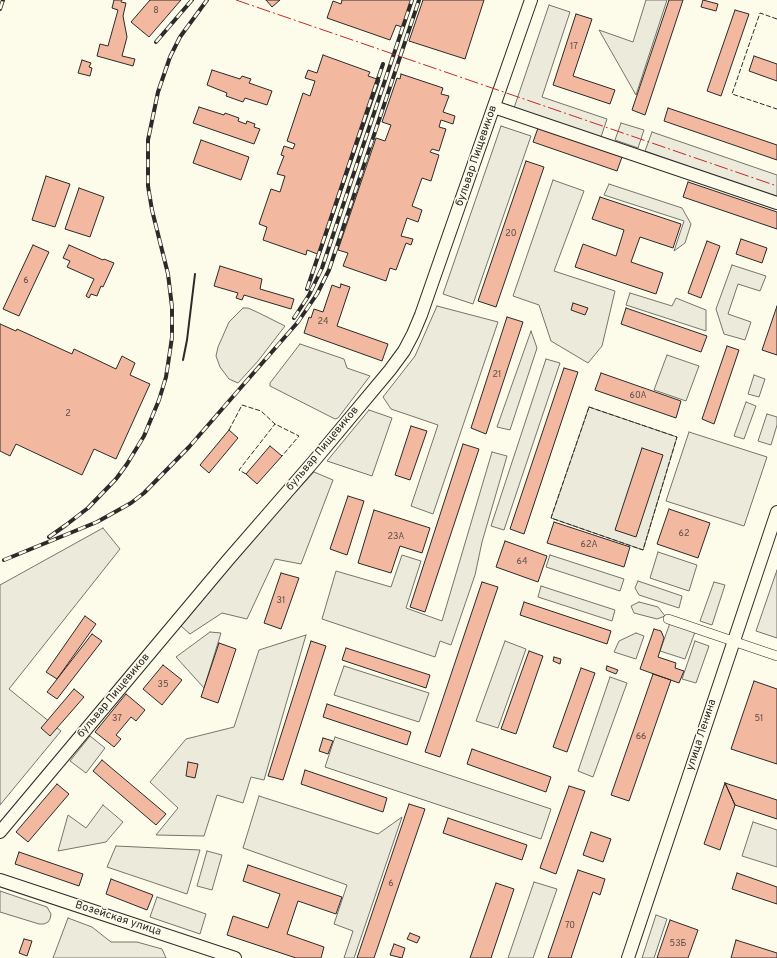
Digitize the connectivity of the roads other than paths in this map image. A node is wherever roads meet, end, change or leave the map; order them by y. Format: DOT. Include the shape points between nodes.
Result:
graph roads {
  1 [pos="531,0"];
  2 [pos="494,107"];
  3 [pos="777,203"];
  4 [pos="777,512"];
  5 [pos="668,619"];
  6 [pos="734,642"];
  7 [pos="777,656"];
  8 [pos="0,832"];
  9 [pos="0,880"];
  10 [pos="235,958"];
  11 [pos="628,958"];
  1 -- 2 [label="main road, бульвар Пищевиков"];
  2 -- 3 [label="main road"];
  2 -- 8 [label="main road, бульвар Пищевиков" via="421,315 404,351"];
  4 -- 6 [label="main road, улица Ленина"];
  5 -- 6 [label="street"];
  6 -- 7 [label="street"];
  6 -- 11 [label="main road, улица Ленина"];
  9 -- 10 [label="main road, Возейская улица"];
}
